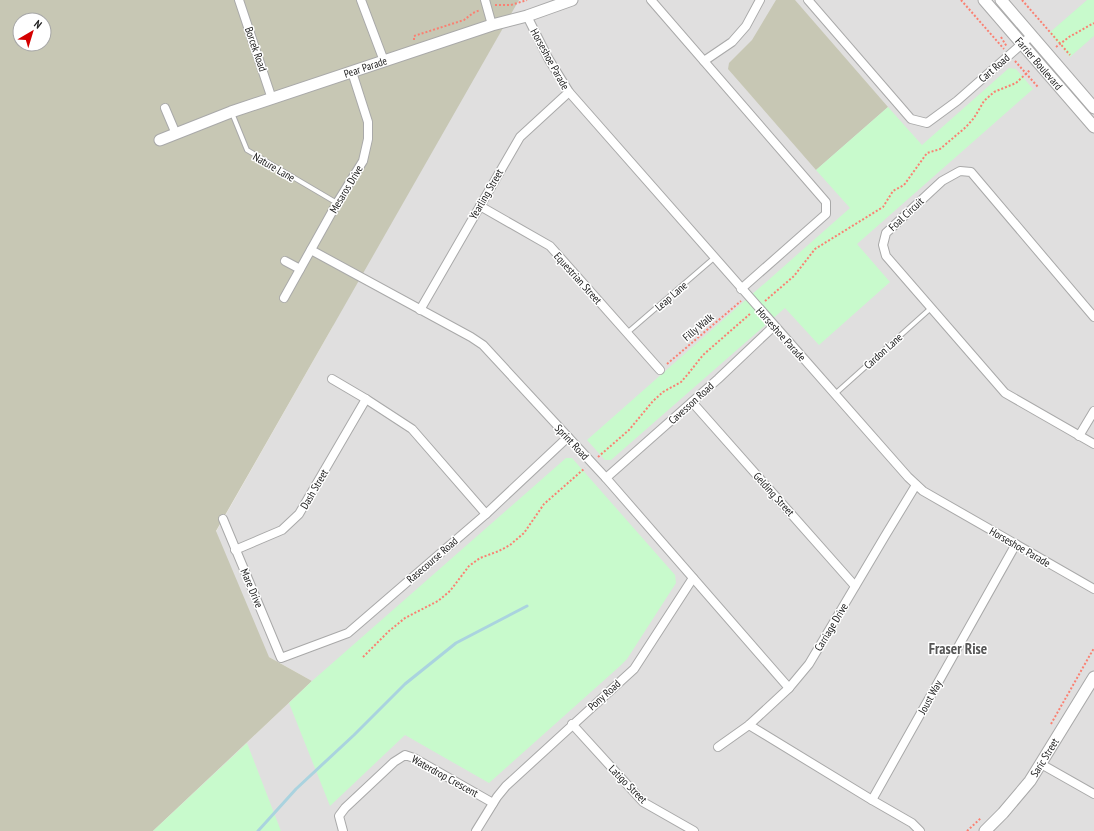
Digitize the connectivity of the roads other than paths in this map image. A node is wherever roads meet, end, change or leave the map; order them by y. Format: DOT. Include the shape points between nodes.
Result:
graph roads {
  1 [pos="239,0"];
  2 [pos="361,0"];
  3 [pos="572,0"];
  4 [pos="651,0"];
  5 [pos="760,0"];
  6 [pos="808,0"];
  7 [pos="984,0"];
  8 [pos="1001,0"];
  9 [pos="486,4"];
  10 [pos="527,16"];
  11 [pos="492,25"];
  12 [pos="1031,36"];
  13 [pos="1021,45"];
  14 [pos="384,61"];
  15 [pos="704,61"];
  16 [pos="352,72"];
  17 [pos="568,92"];
  18 [pos="272,99"];
  19 [pos="165,108"];
  20 [pos="1094,108"];
  21 [pos="231,112"];
  22 [pos="1094,127"];
  23 [pos="176,134"];
  24 [pos="160,140"];
  25 [pos="337,203"];
  26 [pos="480,206"];
  27 [pos="311,250"];
  28 [pos="714,258"];
  29 [pos="285,260"];
  30 [pos="300,269"];
  31 [pos="741,289"];
  32 [pos="284,298"];
  33 [pos="931,308"];
  34 [pos="420,310"];
  35 [pos="1094,317"];
  36 [pos="774,326"];
  37 [pos="627,333"];
  38 [pos="660,370"];
  39 [pos="332,379"];
  40 [pos="835,394"];
  41 [pos="366,399"];
  42 [pos="692,402"];
  43 [pos="1094,411"];
  44 [pos="1079,436"];
  45 [pos="568,437"];
  46 [pos="1094,444"];
  47 [pos="606,478"];
  48 [pos="916,485"];
  49 [pos="486,514"];
  50 [pos="223,518"];
  51 [pos="1016,544"];
  52 [pos="235,550"];
  53 [pos="693,578"];
  54 [pos="855,586"];
  55 [pos="1094,589"];
  56 [pos="281,658"];
  57 [pos="1094,677"];
  58 [pos="789,688"];
  59 [pos="572,724"];
  60 [pos="749,725"];
  61 [pos="718,746"];
  62 [pos="1041,764"];
  63 [pos="1094,794"];
  64 [pos="495,800"];
  65 [pos="872,800"];
  66 [pos="343,831"];
  67 [pos="476,831"];
  68 [pos="694,831"];
  69 [pos="920,831"];
  70 [pos="985,831"];
  1 -- 18 [label="street, Borcek Road"];
  2 -- 14 [label="street"];
  3 -- 10 [label="street, Pear Parade"];
  4 -- 15 [label="street"];
  5 -- 15 [label="street" via="746,26 732,42"];
  6 -- 13 [label="street, Cart Road" via="911,119 927,123 957,101"];
  7 -- 13 [label="street, Farrier Boulevard"];
  8 -- 12 [label="street, Farrier Boulevard"];
  9 -- 11 [label="street"];
  10 -- 11 [label="street, Pear Parade"];
  10 -- 17 [label="street, Horseshoe Parade"];
  11 -- 14 [label="street, Pear Parade"];
  12 -- 13 [label="street, Cart Road"];
  12 -- 20 [label="street, Farrier Boulevard"];
  13 -- 22 [label="street, Farrier Boulevard"];
  14 -- 16 [label="street, Pear Parade"];
  15 -- 31 [label="street" via="826,202 826,214"];
  16 -- 18 [label="street, Pear Parade"];
  16 -- 25 [label="street, Mesaros Drive" via="368,122 368,139 363,161"];
  17 -- 26 [label="street, Yearling Street" via="520,137"];
  17 -- 28 [label="street, Horseshoe Parade"];
  18 -- 21 [label="street, Pear Parade"];
  19 -- 23 [label="street"];
  21 -- 23 [label="street, Pear Parade"];
  21 -- 25 [label="lane, Nature Lane" via="247,150"];
  23 -- 24 [label="street, Pear Parade"];
  25 -- 27 [label="street, Mesaros Drive"];
  26 -- 34 [label="street, Yearling Street"];
  26 -- 37 [label="street, Equestrian Street" via="550,246"];
  27 -- 30 [label="street, Mesaros Drive"];
  27 -- 34 [label="street, Sprint Road"];
  28 -- 31 [label="street, Horseshoe Parade"];
  28 -- 37 [label="lane, Leap Lane"];
  29 -- 30 [label="street"];
  30 -- 32 [label="street, Mesaros Drive"];
  31 -- 36 [label="street, Horseshoe Parade"];
  33 -- 35 [label="street, Foal Circuit" via="886,256 883,245 886,233 942,181 960,171 971,172"];
  33 -- 40 [label="lane, Cardon Lane"];
  33 -- 44 [label="street, Foal Circuit" via="1005,393"];
  34 -- 45 [label="street, Sprint Road" via="482,345"];
  36 -- 40 [label="street, Horseshoe Parade"];
  36 -- 42 [label="street, Cavesson Road"];
  37 -- 38 [label="street, Equestrian Street"];
  39 -- 41 [label="street"];
  40 -- 48 [label="street, Horseshoe Parade"];
  41 -- 49 [label="street" via="412,429"];
  41 -- 52 [label="street, Dash Street" via="299,514 282,530"];
  42 -- 47 [label="street, Cavesson Road"];
  42 -- 54 [label="street, Gelding Street"];
  43 -- 44 [label="street"];
  44 -- 46 [label="street, Foal Circuit"];
  45 -- 47 [label="street, Sprint Road"];
  45 -- 49 [label="street, Rasecourse Road"];
  47 -- 53 [label="street, Sprint Road"];
  48 -- 51 [label="street, Horseshoe Parade"];
  48 -- 54 [label="street, Carriage Drive"];
  49 -- 56 [label="street, Rasecourse Road" via="348,633"];
  50 -- 52 [label="street, Mare Drive"];
  51 -- 55 [label="street, Horseshoe Parade"];
  51 -- 65 [label="street, Joust Way"];
  52 -- 56 [label="street, Mare Drive"];
  53 -- 58 [label="street, Sprint Road"];
  53 -- 59 [label="street, Pony Road" via="634,668"];
  54 -- 58 [label="street, Carriage Drive" via="809,664"];
  57 -- 62 [label="street, Saric Street"];
  58 -- 60 [label="street, Carriage Drive"];
  59 -- 64 [label="street, Pony Road" via="506,786"];
  59 -- 68 [label="street, Latigo Street" via="643,802"];
  60 -- 61 [label="street, Carriage Drive"];
  60 -- 65 [label="street"];
  62 -- 63 [label="street"];
  62 -- 70 [label="street, Saric Street" via="1030,781"];
  64 -- 66 [label="street, Waterdrop Crescent" via="405,755 394,762 345,808 339,816"];
  64 -- 67 [label="street, Pony Road"];
  65 -- 69 [label="street" via="912,823"];
}
